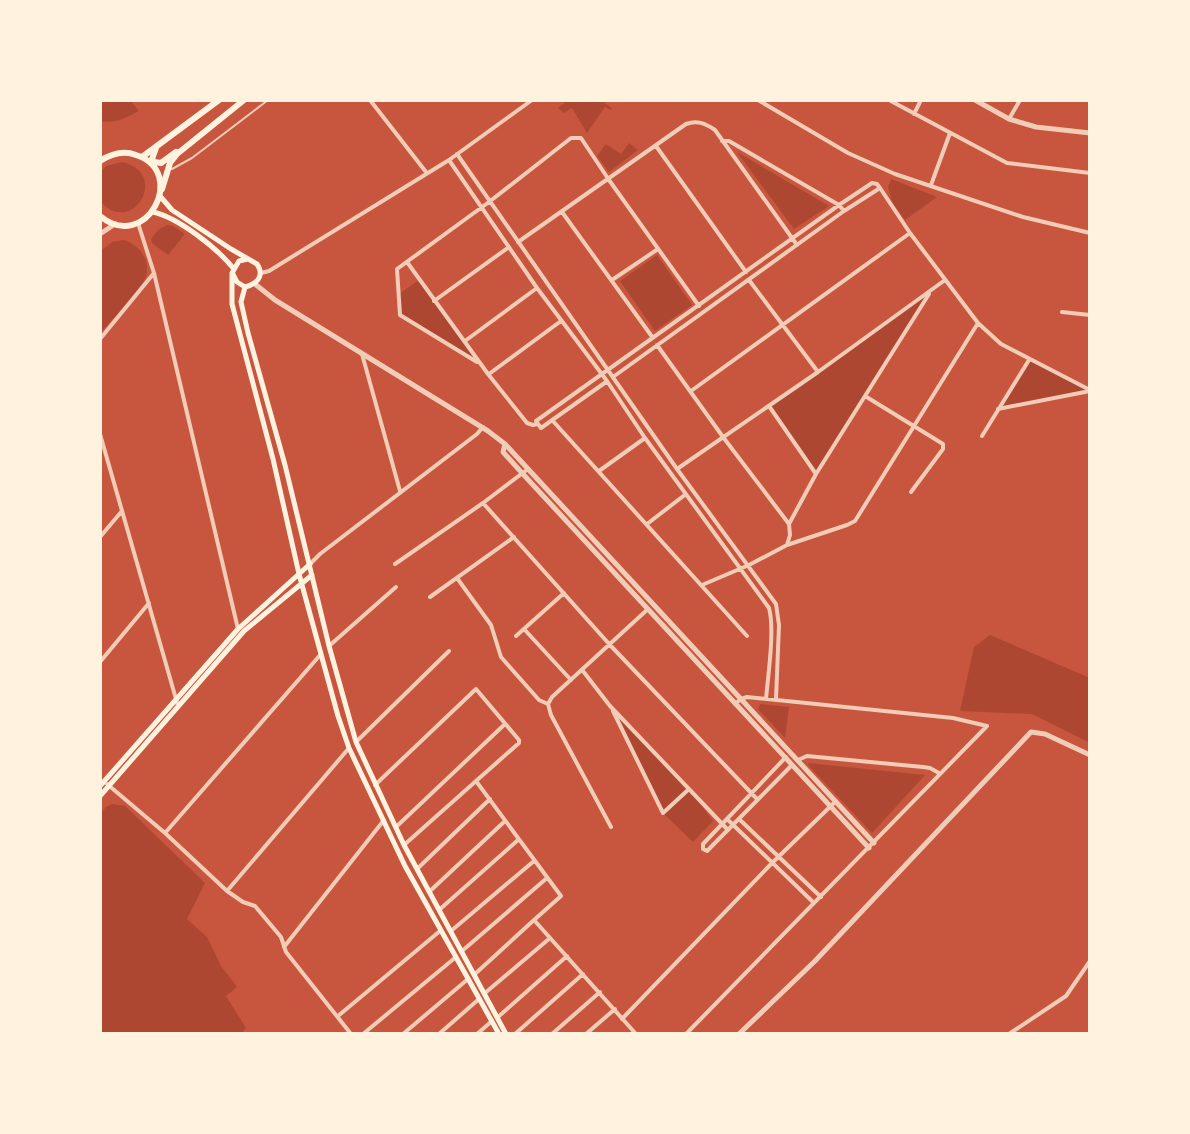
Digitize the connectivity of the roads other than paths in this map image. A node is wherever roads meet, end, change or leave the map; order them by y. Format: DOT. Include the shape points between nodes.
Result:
graph roads {
  1 [pos="219,100"];
  2 [pos="244,100"];
  3 [pos="268,100"];
  4 [pos="370,100"];
  5 [pos="532,100"];
  6 [pos="758,100"];
  7 [pos="889,100"];
  8 [pos="921,100"];
  9 [pos="975,100"];
  10 [pos="1020,100"];
  11 [pos="914,114"];
  12 [pos="1009,119"];
  13 [pos="950,133"];
  14 [pos="1090,133"];
  15 [pos="722,141"];
  16 [pos="186,146"];
  17 [pos="656,146"];
  18 [pos="157,147"];
  19 [pos="457,154"];
  20 [pos="142,157"];
  21 [pos="101,158"];
  22 [pos="449,160"];
  23 [pos="167,172"];
  24 [pos="426,172"];
  25 [pos="1090,173"];
  26 [pos="609,180"];
  27 [pos="931,185"];
  28 [pos="880,188"];
  29 [pos="161,194"];
  30 [pos="489,202"];
  31 [pos="839,205"];
  32 [pos="481,207"];
  33 [pos="844,211"];
  34 [pos="153,212"];
  35 [pos="562,212"];
  36 [pos="100,216"];
  37 [pos="138,223"];
  38 [pos="503,223"];
  39 [pos="115,224"];
  40 [pos="496,228"];
  41 [pos="910,233"];
  42 [pos="1090,233"];
  43 [pos="100,234"];
  44 [pos="792,239"];
  45 [pos="517,242"];
  46 [pos="797,245"];
  47 [pos="509,247"];
  48 [pos="658,249"];
  49 [pos="248,259"];
  50 [pos="407,262"];
  51 [pos="233,271"];
  52 [pos="746,272"];
  53 [pos="154,273"];
  54 [pos="261,273"];
  55 [pos="612,280"];
  56 [pos="749,280"];
  57 [pos="945,280"];
  58 [pos="255,284"];
  59 [pos="245,287"];
  60 [pos="537,288"];
  61 [pos="930,292"];
  62 [pos="559,299"];
  63 [pos="434,301"];
  64 [pos="550,305"];
  65 [pos="699,306"];
  66 [pos="1062,312"];
  67 [pos="1090,315"];
  68 [pos="561,321"];
  69 [pos="674,323"];
  70 [pos="978,323"];
  71 [pos="782,326"];
  72 [pos="679,329"];
  73 [pos="653,338"];
  74 [pos="100,339"];
  75 [pos="464,341"];
  76 [pos="657,345"];
  77 [pos="362,354"];
  78 [pos="1029,360"];
  79 [pos="480,364"];
  80 [pos="608,371"];
  81 [pos="818,372"];
  82 [pos="488,374"];
  83 [pos="602,375"];
  84 [pos="613,377"];
  85 [pos="607,381"];
  86 [pos="1090,390"];
  87 [pos="691,391"];
  88 [pos="865,396"];
  89 [pos="769,406"];
  90 [pos="998,409"];
  91 [pos="642,418"];
  92 [pos="552,420"];
  93 [pos="635,422"];
  94 [pos="538,424"];
  95 [pos="915,425"];
  96 [pos="483,427"];
  97 [pos="100,434"];
  98 [pos="982,436"];
  99 [pos="723,437"];
  100 [pos="645,438"];
  101 [pos="677,469"];
  102 [pos="525,471"];
  103 [pos="599,471"];
  104 [pos="816,474"];
  105 [pos="401,492"];
  106 [pos="911,492"];
  107 [pos="686,494"];
  108 [pos="483,503"];
  109 [pos="122,511"];
  110 [pos="647,524"];
  111 [pos="789,524"];
  112 [pos="100,537"];
  113 [pos="514,537"];
  114 [pos="787,545"];
  115 [pos="310,564"];
  116 [pos="395,564"];
  117 [pos="749,565"];
  118 [pos="740,569"];
  119 [pos="620,573"];
  120 [pos="299,574"];
  121 [pos="312,575"];
  122 [pos="457,578"];
  123 [pos="302,584"];
  124 [pos="702,585"];
  125 [pos="396,587"];
  126 [pos="564,593"];
  127 [pos="430,597"];
  128 [pos="149,603"];
  129 [pos="648,609"];
  130 [pos="524,629"];
  131 [pos="678,630"];
  132 [pos="239,632"];
  133 [pos="516,636"];
  134 [pos="673,636"];
  135 [pos="747,636"];
  136 [pos="610,645"];
  137 [pos="329,646"];
  138 [pos="449,651"];
  139 [pos="321,654"];
  140 [pos="100,662"];
  141 [pos="583,671"];
  142 [pos="571,680"];
  143 [pos="766,699"];
  144 [pos="776,699"];
  145 [pos="738,701"];
  146 [pos="177,703"];
  147 [pos="548,704"];
  148 [pos="610,706"];
  149 [pos="505,724"];
  150 [pos="356,742"];
  151 [pos="349,748"];
  152 [pos="1090,755"];
  153 [pos="786,757"];
  154 [pos="795,762"];
  155 [pos="939,773"];
  156 [pos="476,781"];
  157 [pos="104,784"];
  158 [pos="375,785"];
  159 [pos="689,789"];
  160 [pos="751,793"];
  161 [pos="100,796"];
  162 [pos="490,799"];
  163 [pos="757,799"];
  164 [pos="836,801"];
  165 [pos="830,806"];
  166 [pos="727,819"];
  167 [pos="739,819"];
  168 [pos="384,820"];
  169 [pos="505,821"];
  170 [pos="722,824"];
  171 [pos="733,825"];
  172 [pos="396,827"];
  173 [pos="611,827"];
  174 [pos="728,830"];
  175 [pos="165,833"];
  176 [pos="519,840"];
  177 [pos="404,845"];
  178 [pos="872,845"];
  179 [pos="778,858"];
  180 [pos="534,861"];
  181 [pos="772,863"];
  182 [pos="417,869"];
  183 [pos="547,878"];
  184 [pos="227,891"];
  185 [pos="429,892"];
  186 [pos="821,897"];
  187 [pos="814,903"];
  188 [pos="439,910"];
  189 [pos="534,920"];
  190 [pos="440,931"];
  191 [pos="451,931"];
  192 [pos="550,938"];
  193 [pos="284,948"];
  194 [pos="462,951"];
  195 [pos="567,956"];
  196 [pos="456,957"];
  197 [pos="1090,961"];
  198 [pos="475,974"];
  199 [pos="583,974"];
  200 [pos="468,979"];
  201 [pos="600,992"];
  202 [pos="485,993"];
  203 [pos="479,999"];
  204 [pos="615,1009"];
  205 [pos="337,1016"];
  206 [pos="495,1019"];
  207 [pos="622,1019"];
  208 [pos="632,1029"];
  209 [pos="351,1034"];
  210 [pos="363,1034"];
  211 [pos="403,1034"];
  212 [pos="439,1034"];
  213 [pos="477,1034"];
  214 [pos="499,1034"];
  215 [pos="506,1034"];
  216 [pos="515,1034"];
  217 [pos="552,1034"];
  218 [pos="586,1034"];
  219 [pos="626,1034"];
  220 [pos="636,1034"];
  221 [pos="686,1034"];
  222 [pos="739,1034"];
  223 [pos="1009,1034"];
  1 -- 18 [label="main road"];
  2 -- 16 [label="main road"];
  3 -- 23 [label="lane"];
  4 -- 24 [label="street"];
  5 -- 19 [label="street"];
  6 -- 27 [label="street" via="848,153"];
  7 -- 11 [label="street"];
  8 -- 11 [label="street"];
  9 -- 12 [label="street"];
  10 -- 12 [label="street"];
  11 -- 13 [label="street"];
  12 -- 14 [label="street"];
  13 -- 25 [label="street" via="1007,163"];
  13 -- 27 [label="street"];
  15 -- 17 [label="street" via="715,130 694,121"];
  15 -- 31 [label="street"];
  15 -- 44 [label="street"];
  16 -- 18 [label="main road" via="161,163 152,159"];
  16 -- 23 [label="main road"];
  17 -- 26 [label="street"];
  17 -- 52 [label="street"];
  18 -- 20 [label="main road"];
  19 -- 22 [label="street"];
  19 -- 30 [label="street"];
  20 -- 21 [label="main road" via="122,152"];
  20 -- 29 [label="main road" via="157,172"];
  22 -- 24 [label="street"];
  22 -- 32 [label="street"];
  23 -- 29 [label="main road"];
  24 -- 54 [label="street"];
  26 -- 30 [label="street" via="576,137"];
  26 -- 35 [label="street"];
  26 -- 48 [label="street"];
  27 -- 42 [label="street" via="1023,217"];
  28 -- 31 [label="street" via="872,183"];
  28 -- 33 [label="street"];
  28 -- 41 [label="street"];
  29 -- 34 [label="main road"];
  29 -- 49 [label="main road" via="172,210"];
  30 -- 32 [label="street"];
  30 -- 38 [label="street"];
  31 -- 33 [label="street"];
  31 -- 44 [label="street"];
  32 -- 40 [label="street"];
  32 -- 50 [label="street"];
  33 -- 46 [label="street"];
  34 -- 37 [label="main road"];
  34 -- 51 [label="main road" via="176,221 222,254"];
  35 -- 45 [label="street"];
  35 -- 55 [label="street"];
  36 -- 39 [label="main road"];
  37 -- 39 [label="main road"];
  37 -- 53 [label="street"];
  38 -- 40 [label="street"];
  38 -- 45 [label="street"];
  39 -- 43 [label="street"];
  40 -- 47 [label="street"];
  41 -- 57 [label="street"];
  41 -- 71 [label="street"];
  44 -- 46 [label="street"];
  44 -- 52 [label="street"];
  45 -- 62 [label="street"];
  46 -- 56 [label="street"];
  47 -- 60 [label="street"];
  47 -- 63 [label="street"];
  48 -- 55 [label="street"];
  48 -- 65 [label="street"];
  49 -- 51 [label="main road" via="239,261"];
  49 -- 54 [label="main road"];
  50 -- 63 [label="street"];
  50 -- 79 [label="street" via="397,269 400,315"];
  51 -- 59 [label="main road"];
  51 -- 120 [label="main road" via="232,304"];
  52 -- 65 [label="street"];
  53 -- 74 [label="street"];
  53 -- 132 [label="street"];
  54 -- 58 [label="main road"];
  55 -- 73 [label="street"];
  56 -- 71 [label="street"];
  56 -- 72 [label="street"];
  57 -- 61 [label="street"];
  57 -- 70 [label="street"];
  58 -- 59 [label="main road"];
  58 -- 77 [label="street"];
  59 -- 115 [label="main road" via="241,302 248,333"];
  60 -- 64 [label="street"];
  60 -- 75 [label="street"];
  61 -- 81 [label="street"];
  61 -- 88 [label="street"];
  62 -- 64 [label="street"];
  62 -- 80 [label="street"];
  63 -- 75 [label="street"];
  64 -- 68 [label="street"];
  65 -- 69 [label="street"];
  66 -- 67 [label="street"];
  68 -- 82 [label="street"];
  68 -- 83 [label="street"];
  69 -- 72 [label="street"];
  69 -- 73 [label="street"];
  70 -- 78 [label="street"];
  70 -- 95 [label="street"];
  71 -- 81 [label="street"];
  71 -- 87 [label="street"];
  72 -- 76 [label="street"];
  73 -- 80 [label="street"];
  75 -- 79 [label="street"];
  76 -- 84 [label="street"];
  76 -- 87 [label="street"];
  77 -- 96 [label="street"];
  77 -- 105 [label="street"];
  78 -- 86 [label="street"];
  78 -- 90 [label="street"];
  79 -- 82 [label="street"];
  80 -- 83 [label="street"];
  80 -- 84 [label="street"];
  81 -- 89 [label="street"];
  82 -- 94 [label="street" via="523,420"];
  83 -- 85 [label="street"];
  83 -- 94 [label="street"];
  84 -- 85 [label="street"];
  84 -- 91 [label="street"];
  85 -- 92 [label="street"];
  85 -- 93 [label="street"];
  86 -- 90 [label="street"];
  87 -- 99 [label="street"];
  88 -- 95 [label="street"];
  88 -- 104 [label="street"];
  89 -- 99 [label="street"];
  89 -- 104 [label="street"];
  90 -- 98 [label="street"];
  91 -- 93 [label="street"];
  91 -- 101 [label="street"];
  92 -- 94 [label="street" via="541,428"];
  92 -- 103 [label="street"];
  93 -- 100 [label="street"];
  95 -- 106 [label="street" via="944,446"];
  95 -- 114 [label="street" via="855,521"];
  96 -- 102 [label="street" via="505,444 503,452"];
  96 -- 105 [label="street"];
  97 -- 109 [label="street"];
  99 -- 101 [label="street"];
  99 -- 111 [label="street"];
  100 -- 103 [label="street"];
  100 -- 107 [label="street"];
  101 -- 117 [label="street"];
  102 -- 108 [label="street"];
  102 -- 119 [label="street"];
  103 -- 110 [label="street"];
  104 -- 111 [label="street"];
  105 -- 115 [label="street"];
  107 -- 110 [label="street"];
  107 -- 118 [label="street"];
  108 -- 113 [label="street"];
  108 -- 116 [label="street"];
  109 -- 112 [label="street"];
  109 -- 128 [label="street"];
  110 -- 124 [label="street"];
  111 -- 114 [label="street"];
  113 -- 122 [label="street"];
  113 -- 126 [label="street"];
  114 -- 117 [label="street"];
  115 -- 120 [label="main road"];
  115 -- 121 [label="main road"];
  117 -- 118 [label="street"];
  117 -- 144 [label="street" via="778,608"];
  118 -- 124 [label="street"];
  118 -- 143 [label="street" via="771,612"];
  119 -- 129 [label="street"];
  119 -- 131 [label="street"];
  120 -- 123 [label="main road"];
  120 -- 132 [label="main road"];
  121 -- 123 [label="main road"];
  121 -- 137 [label="main road"];
  122 -- 127 [label="street"];
  122 -- 147 [label="street" via="491,625 501,657"];
  123 -- 132 [label="main road"];
  123 -- 139 [label="main road"];
  124 -- 135 [label="street"];
  125 -- 137 [label="street"];
  126 -- 130 [label="street"];
  126 -- 136 [label="street"];
  128 -- 140 [label="street"];
  128 -- 146 [label="street"];
  129 -- 134 [label="street"];
  129 -- 136 [label="street"];
  130 -- 133 [label="street"];
  130 -- 142 [label="street"];
  131 -- 134 [label="street"];
  131 -- 145 [label="street"];
  132 -- 146 [label="main road"];
  134 -- 145 [label="street"];
  136 -- 141 [label="street"];
  136 -- 160 [label="street"];
  137 -- 150 [label="main road"];
  138 -- 150 [label="street"];
  139 -- 151 [label="main road"];
  139 -- 175 [label="street"];
  141 -- 142 [label="street"];
  141 -- 148 [label="street"];
  142 -- 147 [label="street"];
  143 -- 144 [label="street"];
  143 -- 145 [label="street"];
  144 -- 155 [label="street" via="987,726"];
  145 -- 153 [label="street"];
  145 -- 154 [label="street"];
  146 -- 157 [label="main road"];
  147 -- 173 [label="street"];
  148 -- 159 [label="street"];
  148 -- 159 [label="street" via="663,813"];
  149 -- 156 [label="street" via="519,743"];
  149 -- 158 [label="street" via="476,689"];
  149 -- 172 [label="street"];
  150 -- 158 [label="main road"];
  151 -- 168 [label="main road"];
  151 -- 184 [label="street"];
  152 -- 222 [label="street" via="1031,732"];
  153 -- 154 [label="street"];
  153 -- 160 [label="street"];
  154 -- 155 [label="street" via="807,756"];
  154 -- 163 [label="street"];
  154 -- 164 [label="street"];
  154 -- 165 [label="street"];
  155 -- 178 [label="street"];
  156 -- 162 [label="street"];
  156 -- 177 [label="street"];
  157 -- 161 [label="main road"];
  157 -- 175 [label="street"];
  158 -- 172 [label="main road"];
  159 -- 170 [label="street"];
  160 -- 163 [label="street"];
  160 -- 166 [label="street"];
  162 -- 169 [label="street"];
  162 -- 182 [label="street"];
  163 -- 167 [label="street"];
  164 -- 165 [label="street"];
  164 -- 178 [label="street"];
  165 -- 178 [label="street"];
  165 -- 179 [label="street"];
  166 -- 170 [label="street"];
  166 -- 171 [label="street"];
  167 -- 171 [label="street"];
  167 -- 179 [label="street"];
  168 -- 190 [label="main road"];
  168 -- 193 [label="street"];
  169 -- 176 [label="street"];
  169 -- 185 [label="street"];
  170 -- 174 [label="street"];
  170 -- 174 [label="street" via="703,849 707,851"];
  171 -- 174 [label="street"];
  171 -- 181 [label="street"];
  172 -- 177 [label="main road"];
  175 -- 184 [label="street"];
  176 -- 180 [label="street"];
  176 -- 188 [label="street"];
  177 -- 182 [label="main road"];
  178 -- 186 [label="street"];
  179 -- 181 [label="street"];
  179 -- 186 [label="street"];
  180 -- 183 [label="street"];
  180 -- 191 [label="street"];
  181 -- 187 [label="street"];
  181 -- 207 [label="street"];
  182 -- 185 [label="main road"];
  183 -- 189 [label="street" via="561,896"];
  183 -- 194 [label="street"];
  184 -- 193 [label="street" via="255,906"];
  185 -- 188 [label="main road"];
  186 -- 187 [label="street"];
  187 -- 221 [label="street"];
  188 -- 191 [label="main road"];
  189 -- 192 [label="street"];
  189 -- 198 [label="street"];
  190 -- 196 [label="main road"];
  190 -- 205 [label="street"];
  191 -- 194 [label="main road"];
  192 -- 195 [label="street"];
  192 -- 202 [label="street"];
  193 -- 205 [label="street"];
  194 -- 198 [label="main road"];
  195 -- 199 [label="street"];
  195 -- 206 [label="street"];
  196 -- 200 [label="main road"];
  196 -- 210 [label="street"];
  197 -- 223 [label="street" via="1066,996"];
  198 -- 202 [label="main road"];
  199 -- 201 [label="street"];
  199 -- 216 [label="street"];
  200 -- 203 [label="main road"];
  200 -- 211 [label="street"];
  201 -- 204 [label="street"];
  201 -- 217 [label="street"];
  202 -- 206 [label="main road"];
  203 -- 206 [label="main road"];
  203 -- 212 [label="street"];
  204 -- 207 [label="street"];
  204 -- 218 [label="street"];
  205 -- 209 [label="street"];
  206 -- 213 [label="street"];
  206 -- 214 [label="main road"];
  206 -- 215 [label="main road"];
  207 -- 208 [label="street"];
  208 -- 219 [label="street"];
  208 -- 220 [label="street"];
}
